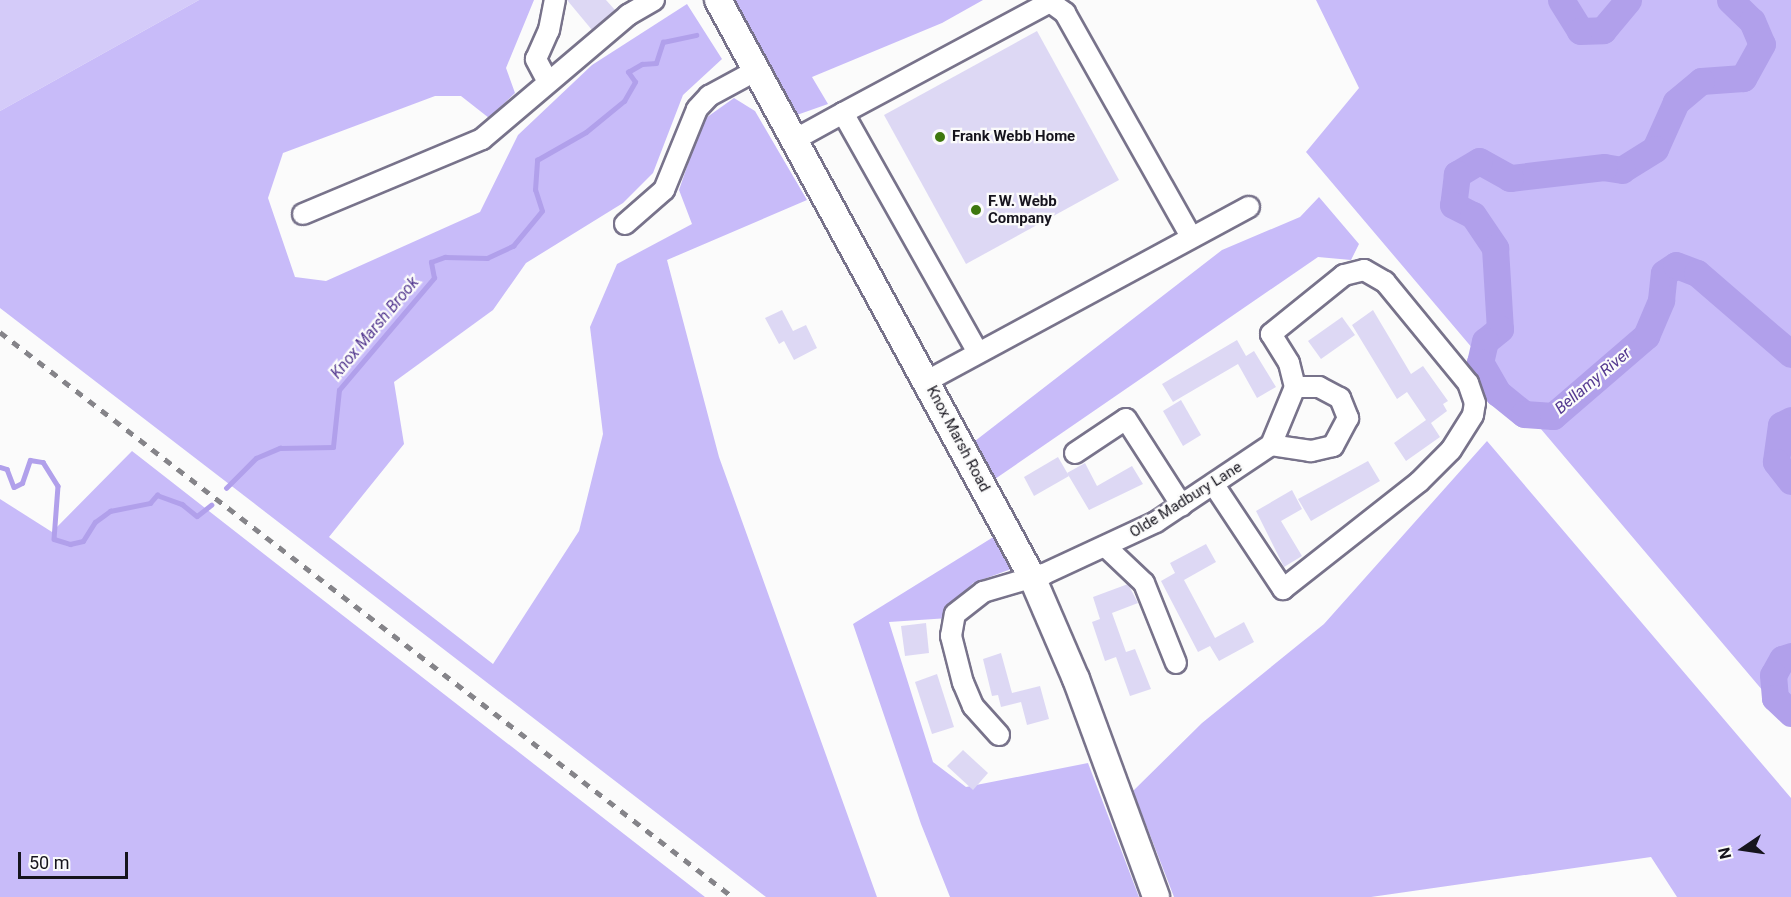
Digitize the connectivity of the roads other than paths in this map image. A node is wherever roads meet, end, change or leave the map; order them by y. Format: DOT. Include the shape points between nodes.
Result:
graph roads {
  1 [pos="555,0"];
  2 [pos="718,0"];
  3 [pos="642,3"];
  4 [pos="755,71"];
  5 [pos="548,82"];
  6 [pos="843,113"];
  7 [pos="794,140"];
  8 [pos="1249,207"];
  9 [pos="303,214"];
  10 [pos="625,224"];
  11 [pos="1191,237"];
  12 [pos="978,353"];
  13 [pos="927,381"];
  14 [pos="1295,387"];
  15 [pos="1271,445"];
  16 [pos="1075,453"];
  17 [pos="1214,485"];
  18 [pos="1182,506"];
  19 [pos="1106,547"];
  20 [pos="1032,577"];
  21 [pos="1176,663"];
  22 [pos="999,735"];
  23 [pos="1156,897"];
  1 -- 5 [label="street" via="549,30 536,59"];
  2 -- 4 [label="main road, Knox Marsh Road"];
  3 -- 5 [label="street"];
  4 -- 7 [label="main road, Knox Marsh Road"];
  4 -- 10 [label="street" via="709,96 698,108 664,190"];
  5 -- 9 [label="street" via="482,139"];
  6 -- 7 [label="street"];
  6 -- 11 [label="street" via="1050,2 1065,14"];
  6 -- 12 [label="street"];
  7 -- 13 [label="main road, Knox Marsh Road"];
  8 -- 11 [label="street"];
  11 -- 12 [label="street"];
  12 -- 13 [label="street"];
  13 -- 20 [label="main road, Knox Marsh Road"];
  14 -- 15 [label="street"];
  14 -- 15 [label="street" via="1319,387 1340,398 1346,407 1346,429 1323,450"];
  14 -- 17 [label="street" via="1289,363 1271,334 1344,275 1364,270 1392,291 1468,383 1475,403 1473,415 1451,450 1419,482 1283,589"];
  15 -- 17 [label="street, Olde Madbury Lane"];
  16 -- 18 [label="street" via="1126,419"];
  17 -- 18 [label="street, Olde Madbury Lane"];
  18 -- 19 [label="street, Olde Madbury Lane"];
  19 -- 20 [label="street, Olde Madbury Lane"];
  19 -- 21 [label="street" via="1144,583"];
  20 -- 22 [label="street, Olde Madbury Lane" via="983,592 969,600 951,622 963,683 973,706"];
  20 -- 23 [label="main road, Knox Marsh Road" via="1076,679"];
}
